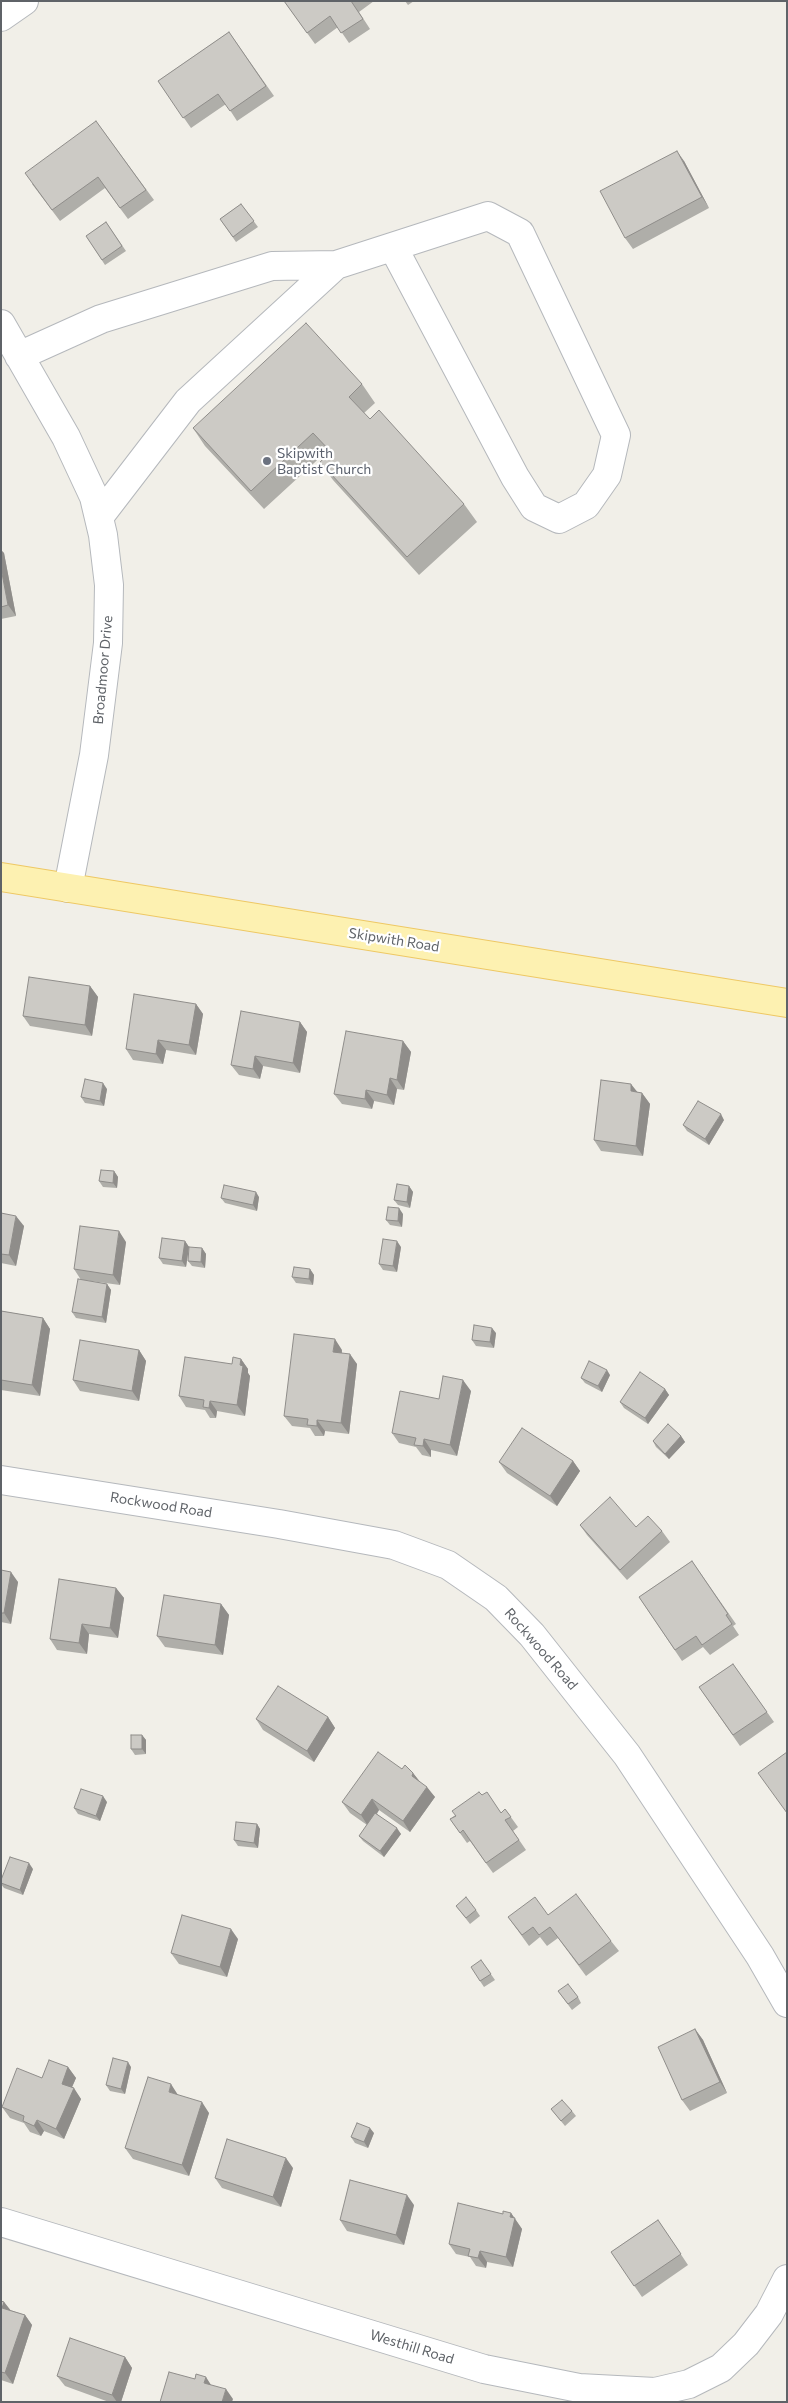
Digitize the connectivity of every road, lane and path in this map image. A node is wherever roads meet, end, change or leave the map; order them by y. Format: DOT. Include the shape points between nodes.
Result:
graph roads {
  1 [pos="24,1"];
  2 [pos="1,17"];
  3 [pos="393,247"];
  4 [pos="336,265"];
  5 [pos="1,324"];
  6 [pos="20,356"];
  7 [pos="99,517"];
  8 [pos="1,877"];
  9 [pos="68,888"];
  10 [pos="787,1003"];
  11 [pos="1,1480"];
  12 [pos="787,2003"];
  13 [pos="1,2222"];
  14 [pos="787,2279"];
  1 -- 2 [label="street"];
  3 -- 3 [label="street" via="488,216 520,233 616,435 607,475 586,505 559,519 534,506 515,477"];
  3 -- 4 [label="street"];
  4 -- 6 [label="street" via="272,266 101,319"];
  4 -- 7 [label="street" via="188,401"];
  5 -- 6 [label="street, Broadmoor Drive"];
  6 -- 7 [label="street, Broadmoor Drive" via="66,437 94,497"];
  7 -- 9 [label="street, Broadmoor Drive" via="109,585 108,643 94,755"];
  8 -- 9 [label="main road, Skipwith Road"];
  9 -- 10 [label="main road, Skipwith Road"];
  11 -- 12 [label="street, Rockwood Road" via="279,1524 384,1544 448,1565 496,1598 532,1635 628,1755 760,1956"];
  13 -- 14 [label="street, Westhill Road" via="484,2369 579,2388 655,2392 689,2384 721,2368 746,2344"];
}
